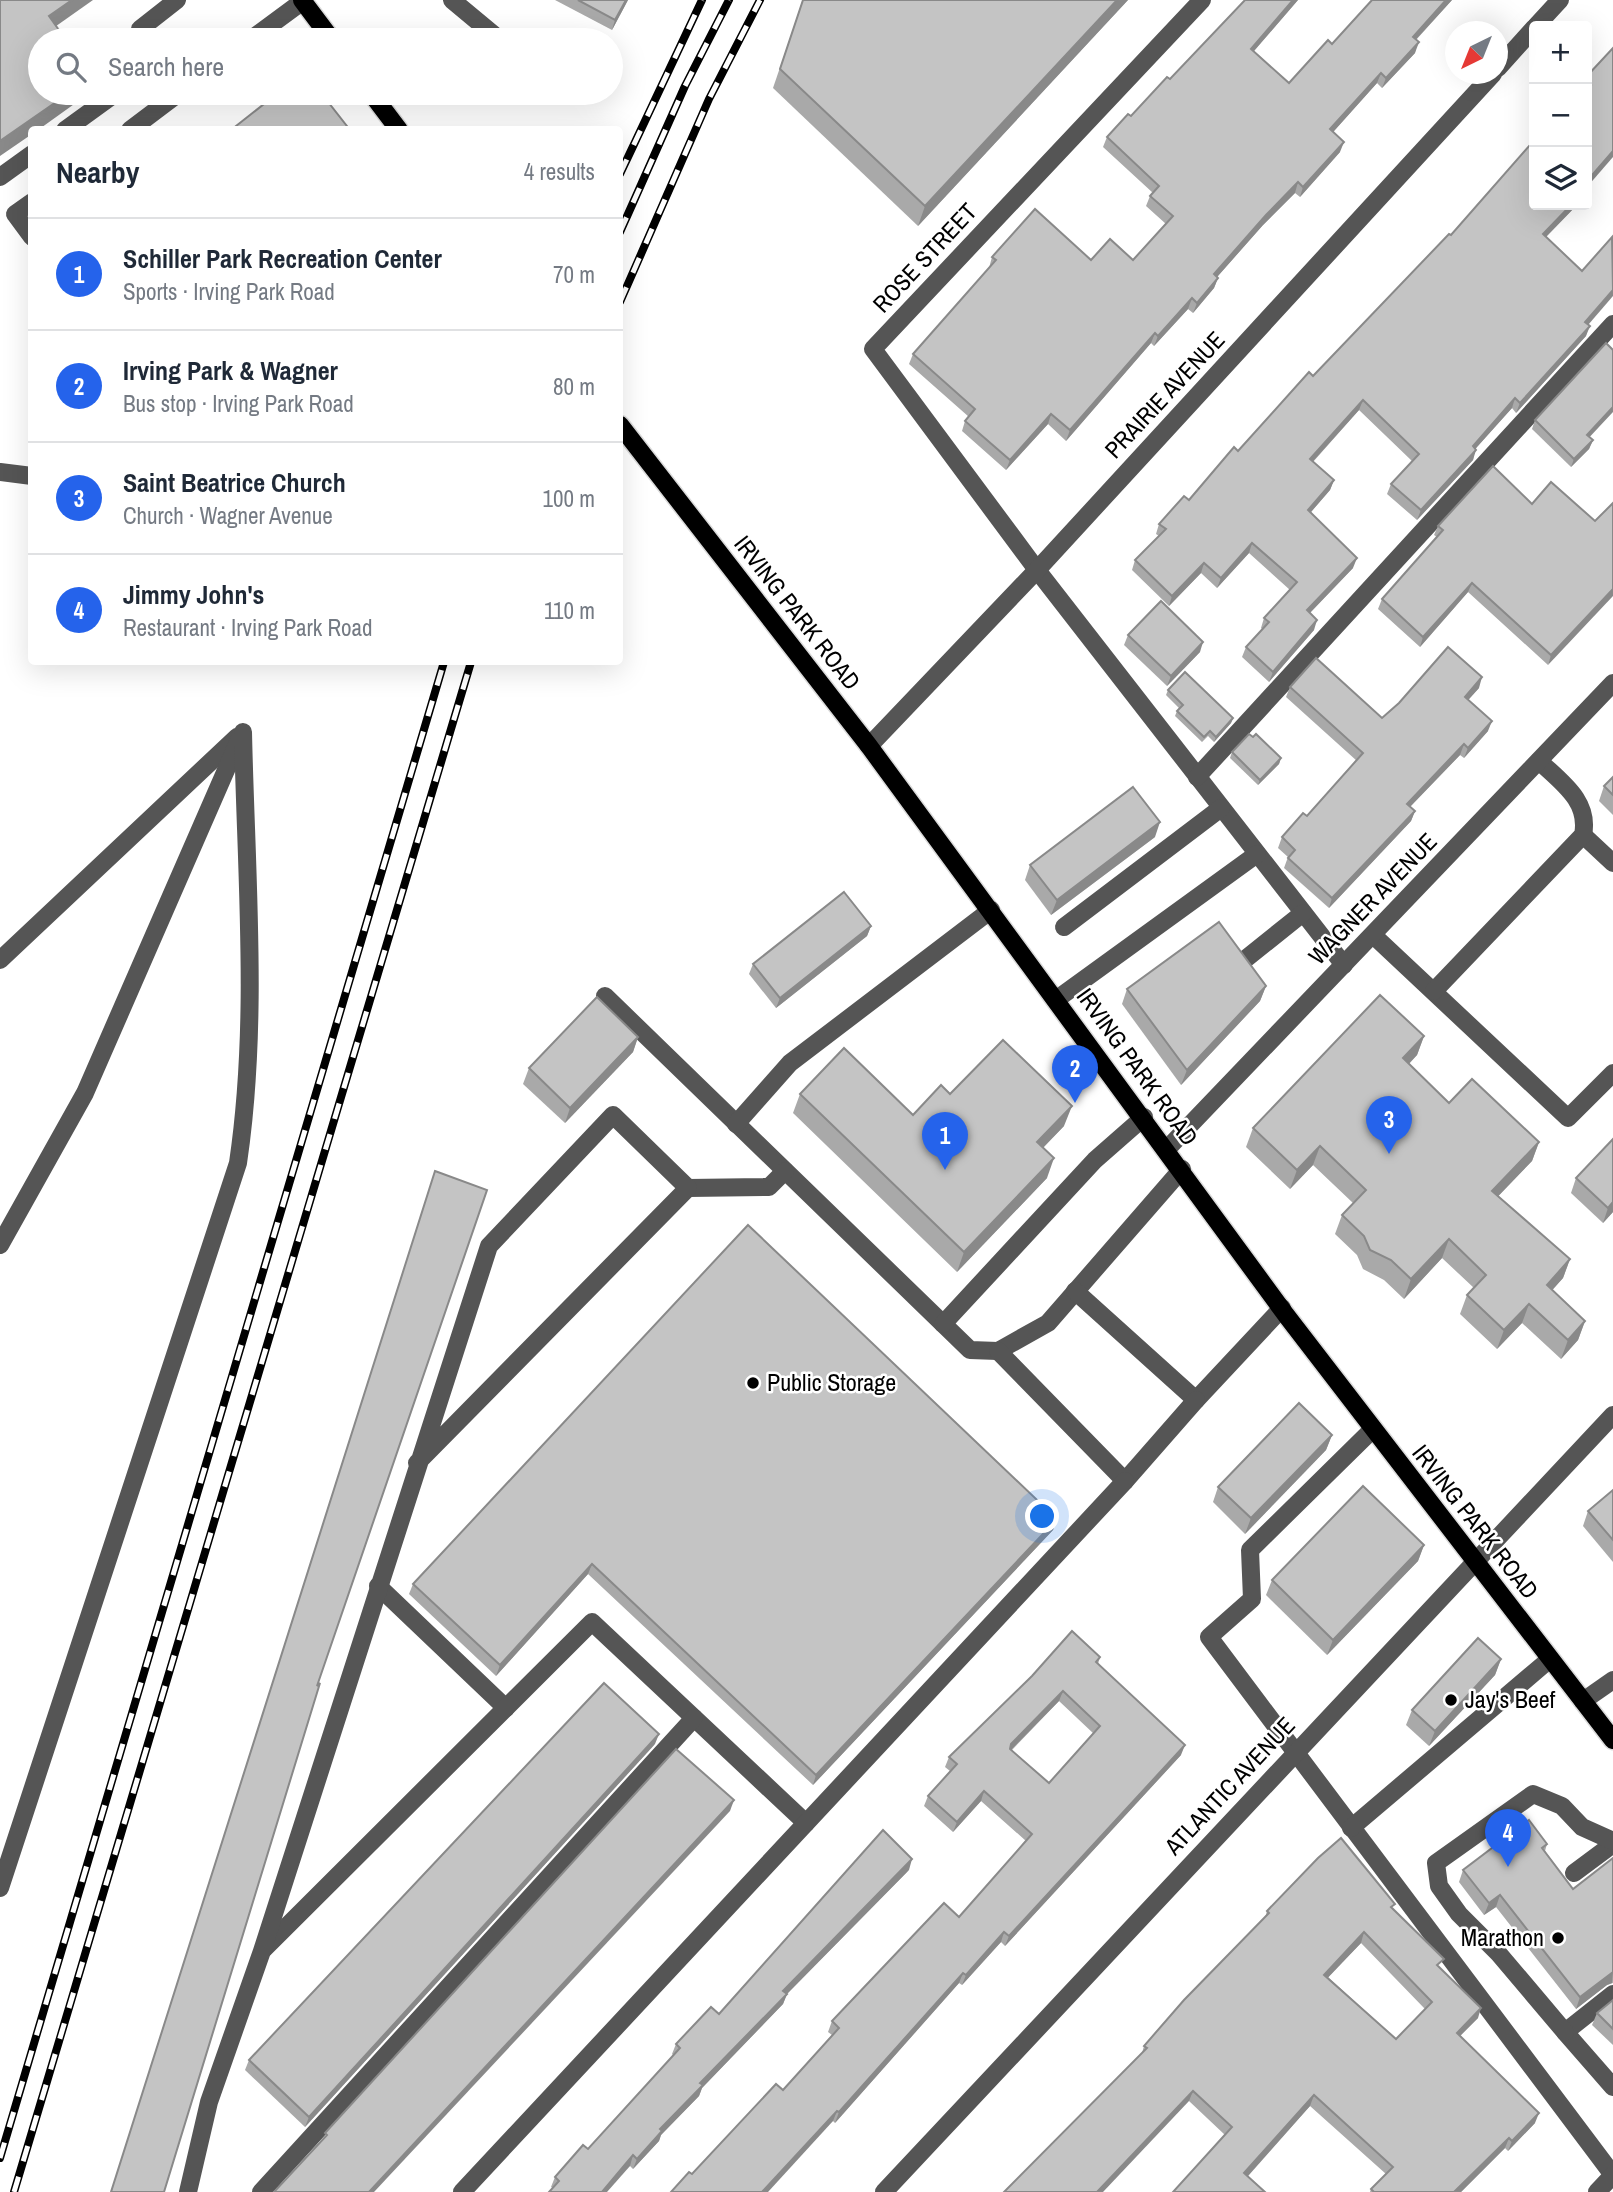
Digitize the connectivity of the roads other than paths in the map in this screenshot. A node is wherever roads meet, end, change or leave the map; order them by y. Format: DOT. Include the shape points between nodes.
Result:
graph roads {
  1 [pos="177,0"];
  2 [pos="452,0"];
  3 [pos="1202,0"];
  4 [pos="1560,0"];
  5 [pos="303,1"];
  6 [pos="1541,21"];
  7 [pos="141,28"];
  8 [pos="266,28"];
  9 [pos="323,28"];
  10 [pos="486,28"];
  11 [pos="1529,33"];
  12 [pos="1508,56"];
  13 [pos="1484,84"];
  14 [pos="99,105"];
  15 [pos="163,105"];
  16 [pos="380,105"];
  17 [pos="71,126"];
  18 [pos="135,126"];
  19 [pos="396,126"];
  20 [pos="28,157"];
  21 [pos="0,177"];
  22 [pos="28,205"];
  23 [pos="28,232"];
  24 [pos="1613,324"];
  25 [pos="623,429"];
  26 [pos="0,472"];
  27 [pos="28,476"];
  28 [pos="1037,570"];
  29 [pos="1613,683"];
  30 [pos="243,732"];
  31 [pos="869,746"];
  32 [pos="1539,761"];
  33 [pos="1197,777"];
  34 [pos="1221,808"];
  35 [pos="1583,835"];
  36 [pos="1257,854"];
  37 [pos="1613,863"];
  38 [pos="990,910"];
  39 [pos="1303,913"];
  40 [pos="1063,927"];
  41 [pos="1373,935"];
  42 [pos="0,960"];
  43 [pos="1243,961"];
  44 [pos="1344,965"];
  45 [pos="1434,991"];
  46 [pos="606,996"];
  47 [pos="1057,999"];
  48 [pos="1613,1073"];
  49 [pos="1144,1117"];
  50 [pos="736,1124"];
  51 [pos="1167,1149"];
  52 [pos="1182,1169"];
  53 [pos="785,1171"];
  54 [pos="688,1188"];
  55 [pos="0,1245"];
  56 [pos="1075,1291"];
  57 [pos="1282,1308"];
  58 [pos="943,1324"];
  59 [pos="998,1351"];
  60 [pos="1196,1400"];
  61 [pos="1613,1415"];
  62 [pos="1373,1429"];
  63 [pos="417,1463"];
  64 [pos="1125,1481"];
  65 [pos="1475,1563"];
  66 [pos="378,1586"];
  67 [pos="1550,1659"];
  68 [pos="1613,1680"];
  69 [pos="1583,1701"];
  70 [pos="506,1708"];
  71 [pos="695,1718"];
  72 [pos="1613,1740"];
  73 [pos="1294,1753"];
  74 [pos="806,1823"];
  75 [pos="1351,1828"];
  76 [pos="1613,1843"];
  77 [pos="1574,1873"];
  78 [pos="0,1888"];
  79 [pos="262,1951"];
  80 [pos="1613,1994"];
  81 [pos="1565,2032"];
  82 [pos="1613,2087"];
  83 [pos="1613,2175"];
  84 [pos="188,2192"];
  85 [pos="261,2192"];
  86 [pos="462,2192"];
  87 [pos="884,2192"];
  88 [pos="1597,2192"];
  1 -- 7 [label="street"];
  2 -- 10 [label="street"];
  3 -- 28 [label="street, ROSE STREET" via="873,349"];
  4 -- 6 [label="street"];
  5 -- 8 [label="street"];
  5 -- 9 [label="main road"];
  11 -- 12 [label="street"];
  13 -- 28 [label="street, PRAIRIE AVENUE"];
  14 -- 17 [label="street"];
  15 -- 18 [label="street"];
  16 -- 19 [label="main road"];
  20 -- 21 [label="street"];
  22 -- 23 [label="street" via="15,214"];
  24 -- 33 [label="street"];
  25 -- 31 [label="main road, IRVING PARK ROAD"];
  26 -- 27 [label="street"];
  28 -- 31 [label="street, PRAIRIE AVENUE"];
  28 -- 33 [label="street"];
  29 -- 32 [label="street, WAGNER AVENUE"];
  30 -- 42 [label="street"];
  30 -- 55 [label="street" via="85,1093"];
  30 -- 78 [label="street" via="249,1000 247,1102 238,1163"];
  31 -- 38 [label="main road, IRVING PARK ROAD"];
  32 -- 35 [label="street" via="1575,795 1586,822"];
  32 -- 41 [label="street, WAGNER AVENUE"];
  33 -- 34 [label="street"];
  34 -- 36 [label="street"];
  34 -- 40 [label="street"];
  35 -- 37 [label="street"];
  35 -- 45 [label="street"];
  36 -- 39 [label="street"];
  36 -- 47 [label="street"];
  38 -- 47 [label="main road, IRVING PARK ROAD"];
  38 -- 50 [label="street" via="790,1063"];
  39 -- 43 [label="street"];
  39 -- 44 [label="street"];
  41 -- 44 [label="street, WAGNER AVENUE"];
  41 -- 45 [label="street"];
  44 -- 51 [label="street, WAGNER AVENUE"];
  45 -- 48 [label="street" via="1569,1118"];
  46 -- 50 [label="street"];
  47 -- 49 [label="main road, IRVING PARK ROAD"];
  49 -- 51 [label="main road, IRVING PARK ROAD"];
  49 -- 58 [label="street" via="1095,1160"];
  50 -- 53 [label="street"];
  51 -- 52 [label="main road, IRVING PARK ROAD"];
  52 -- 56 [label="street"];
  52 -- 57 [label="main road, IRVING PARK ROAD"];
  53 -- 54 [label="street" via="769,1187"];
  53 -- 58 [label="street"];
  54 -- 63 [label="street"];
  54 -- 63 [label="street" via="613,1115 489,1246"];
  56 -- 59 [label="street" via="1048,1323"];
  56 -- 60 [label="street"];
  57 -- 60 [label="street"];
  57 -- 62 [label="main road, IRVING PARK ROAD"];
  58 -- 59 [label="street" via="970,1350"];
  59 -- 64 [label="street"];
  60 -- 64 [label="street"];
  61 -- 65 [label="street, ATLANTIC AVENUE"];
  62 -- 65 [label="main road, IRVING PARK ROAD"];
  62 -- 73 [label="street" via="1250,1550 1252,1599 1209,1637"];
  63 -- 66 [label="street"];
  64 -- 74 [label="street"];
  65 -- 67 [label="main road, IRVING PARK ROAD"];
  65 -- 73 [label="street, ATLANTIC AVENUE"];
  66 -- 70 [label="street"];
  66 -- 79 [label="street"];
  67 -- 69 [label="main road, IRVING PARK ROAD"];
  67 -- 75 [label="street"];
  68 -- 69 [label="street"];
  69 -- 72 [label="main road, IRVING PARK ROAD"];
  70 -- 71 [label="street" via="592,1622"];
  70 -- 79 [label="street"];
  71 -- 74 [label="street"];
  71 -- 85 [label="street"];
  73 -- 75 [label="street"];
  73 -- 87 [label="street, ATLANTIC AVENUE"];
  74 -- 86 [label="street"];
  75 -- 83 [label="street"];
  76 -- 77 [label="street"];
  76 -- 81 [label="street" via="1582,1827 1562,1806 1533,1794 1436,1863 1439,1886 1459,1914"];
  79 -- 84 [label="street" via="209,2102"];
  80 -- 81 [label="street"];
  81 -- 82 [label="street"];
  83 -- 88 [label="street"];
}
